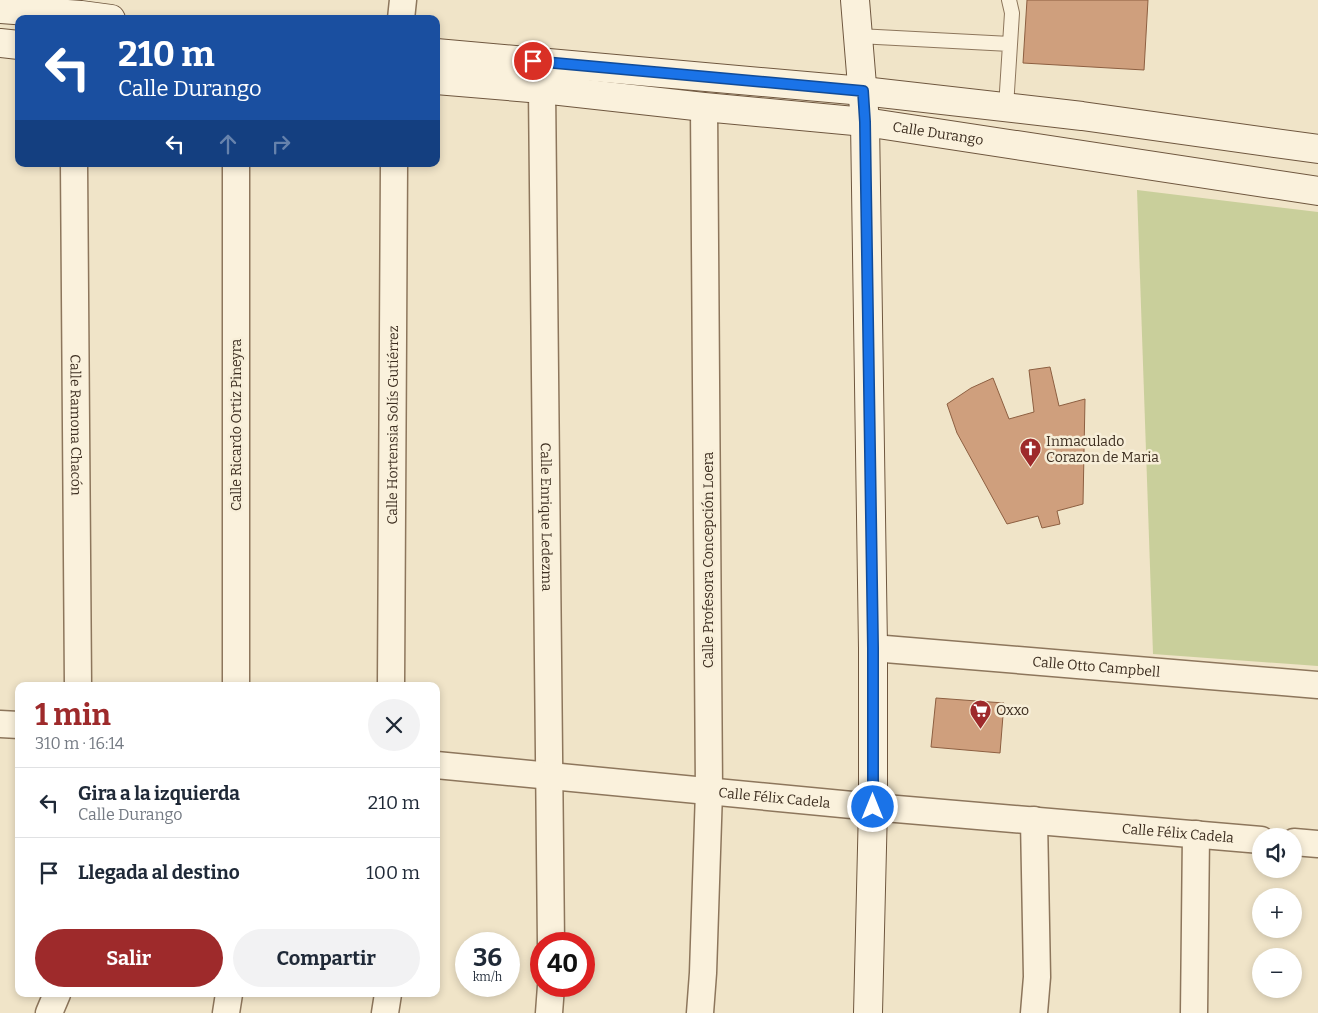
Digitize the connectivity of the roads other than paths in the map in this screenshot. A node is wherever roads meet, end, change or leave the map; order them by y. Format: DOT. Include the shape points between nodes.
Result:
graph roads {
  1 [pos="404,0"];
  2 [pos="855,0"];
  3 [pos="1009,0"];
  4 [pos="0,9"];
  5 [pos="82,15"];
  6 [pos="402,15"];
  7 [pos="858,36"];
  8 [pos="0,43"];
  9 [pos="1010,44"];
  10 [pos="15,45"];
  11 [pos="440,53"];
  12 [pos="440,80"];
  13 [pos="542,89"];
  14 [pos="863,91"];
  15 [pos="704,107"];
  16 [pos="1006,107"];
  17 [pos="865,122"];
  18 [pos="1318,149"];
  19 [pos="74,167"];
  20 [pos="236,167"];
  21 [pos="394,167"];
  22 [pos="1318,191"];
  23 [pos="873,648"];
  24 [pos="78,682"];
  25 [pos="236,682"];
  26 [pos="391,682"];
  27 [pos="1318,685"];
  28 [pos="0,724"];
  29 [pos="15,726"];
  30 [pos="440,765"];
  31 [pos="549,776"];
  32 [pos="709,791"];
  33 [pos="873,807"];
  34 [pos="1034,820"];
  35 [pos="1196,834"];
  36 [pos="1252,839"];
  37 [pos="1302,843"];
  38 [pos="1318,844"];
  39 [pos="550,932"];
  40 [pos="56,997"];
  41 [pos="229,997"];
  42 [pos="388,997"];
  43 [pos="550,997"];
  44 [pos="49,1013"];
  45 [pos="226,1013"];
  46 [pos="385,1013"];
  47 [pos="549,1013"];
  48 [pos="700,1013"];
  49 [pos="868,1013"];
  50 [pos="1034,1013"];
  51 [pos="1194,1013"];
  1 -- 6 [label="street"];
  2 -- 7 [label="main road"];
  3 -- 9 [label="lane" via="1012,13"];
  4 -- 5 [label="main road"];
  7 -- 9 [label="lane"];
  7 -- 14 [label="main road"];
  8 -- 10 [label="main road"];
  9 -- 16 [label="lane"];
  11 -- 14 [label="main road"];
  12 -- 13 [label="main road, Calle Durango"];
  13 -- 15 [label="main road, Calle Durango"];
  13 -- 31 [label="street, Calle Enrique Ledezma"];
  14 -- 16 [label="main road"];
  14 -- 17 [label="main road"];
  15 -- 17 [label="main road, Calle Durango"];
  15 -- 32 [label="street, Calle Profesora Concepción Loera"];
  16 -- 18 [label="main road"];
  17 -- 22 [label="main road, Calle Durango"];
  17 -- 23 [label="main road"];
  19 -- 24 [label="street, Calle Ramona Chacón"];
  20 -- 25 [label="street, Calle Ricardo Ortiz Pineyra"];
  21 -- 26 [label="street, Calle Hortensia Solís Gutiérrez"];
  23 -- 27 [label="street, Calle Otto Campbell"];
  23 -- 33 [label="main road"];
  28 -- 29 [label="street"];
  30 -- 31 [label="street, Calle Félix Cadela"];
  31 -- 32 [label="street, Calle Félix Cadela"];
  31 -- 39 [label="street, Calle Enrique Ledezma"];
  32 -- 33 [label="street, Calle Félix Cadela"];
  32 -- 48 [label="street, Calle Profesora Concepción Loera"];
  33 -- 34 [label="street, Calle Félix Cadela"];
  33 -- 49 [label="main road"];
  34 -- 35 [label="street, Calle Félix Cadela"];
  34 -- 50 [label="street" via="1037,977"];
  35 -- 36 [label="street, Calle Félix Cadela"];
  35 -- 51 [label="street"];
  37 -- 38 [label="street"];
  40 -- 44 [label="street"];
  41 -- 45 [label="street"];
  42 -- 46 [label="street"];
  43 -- 47 [label="street"];
}
